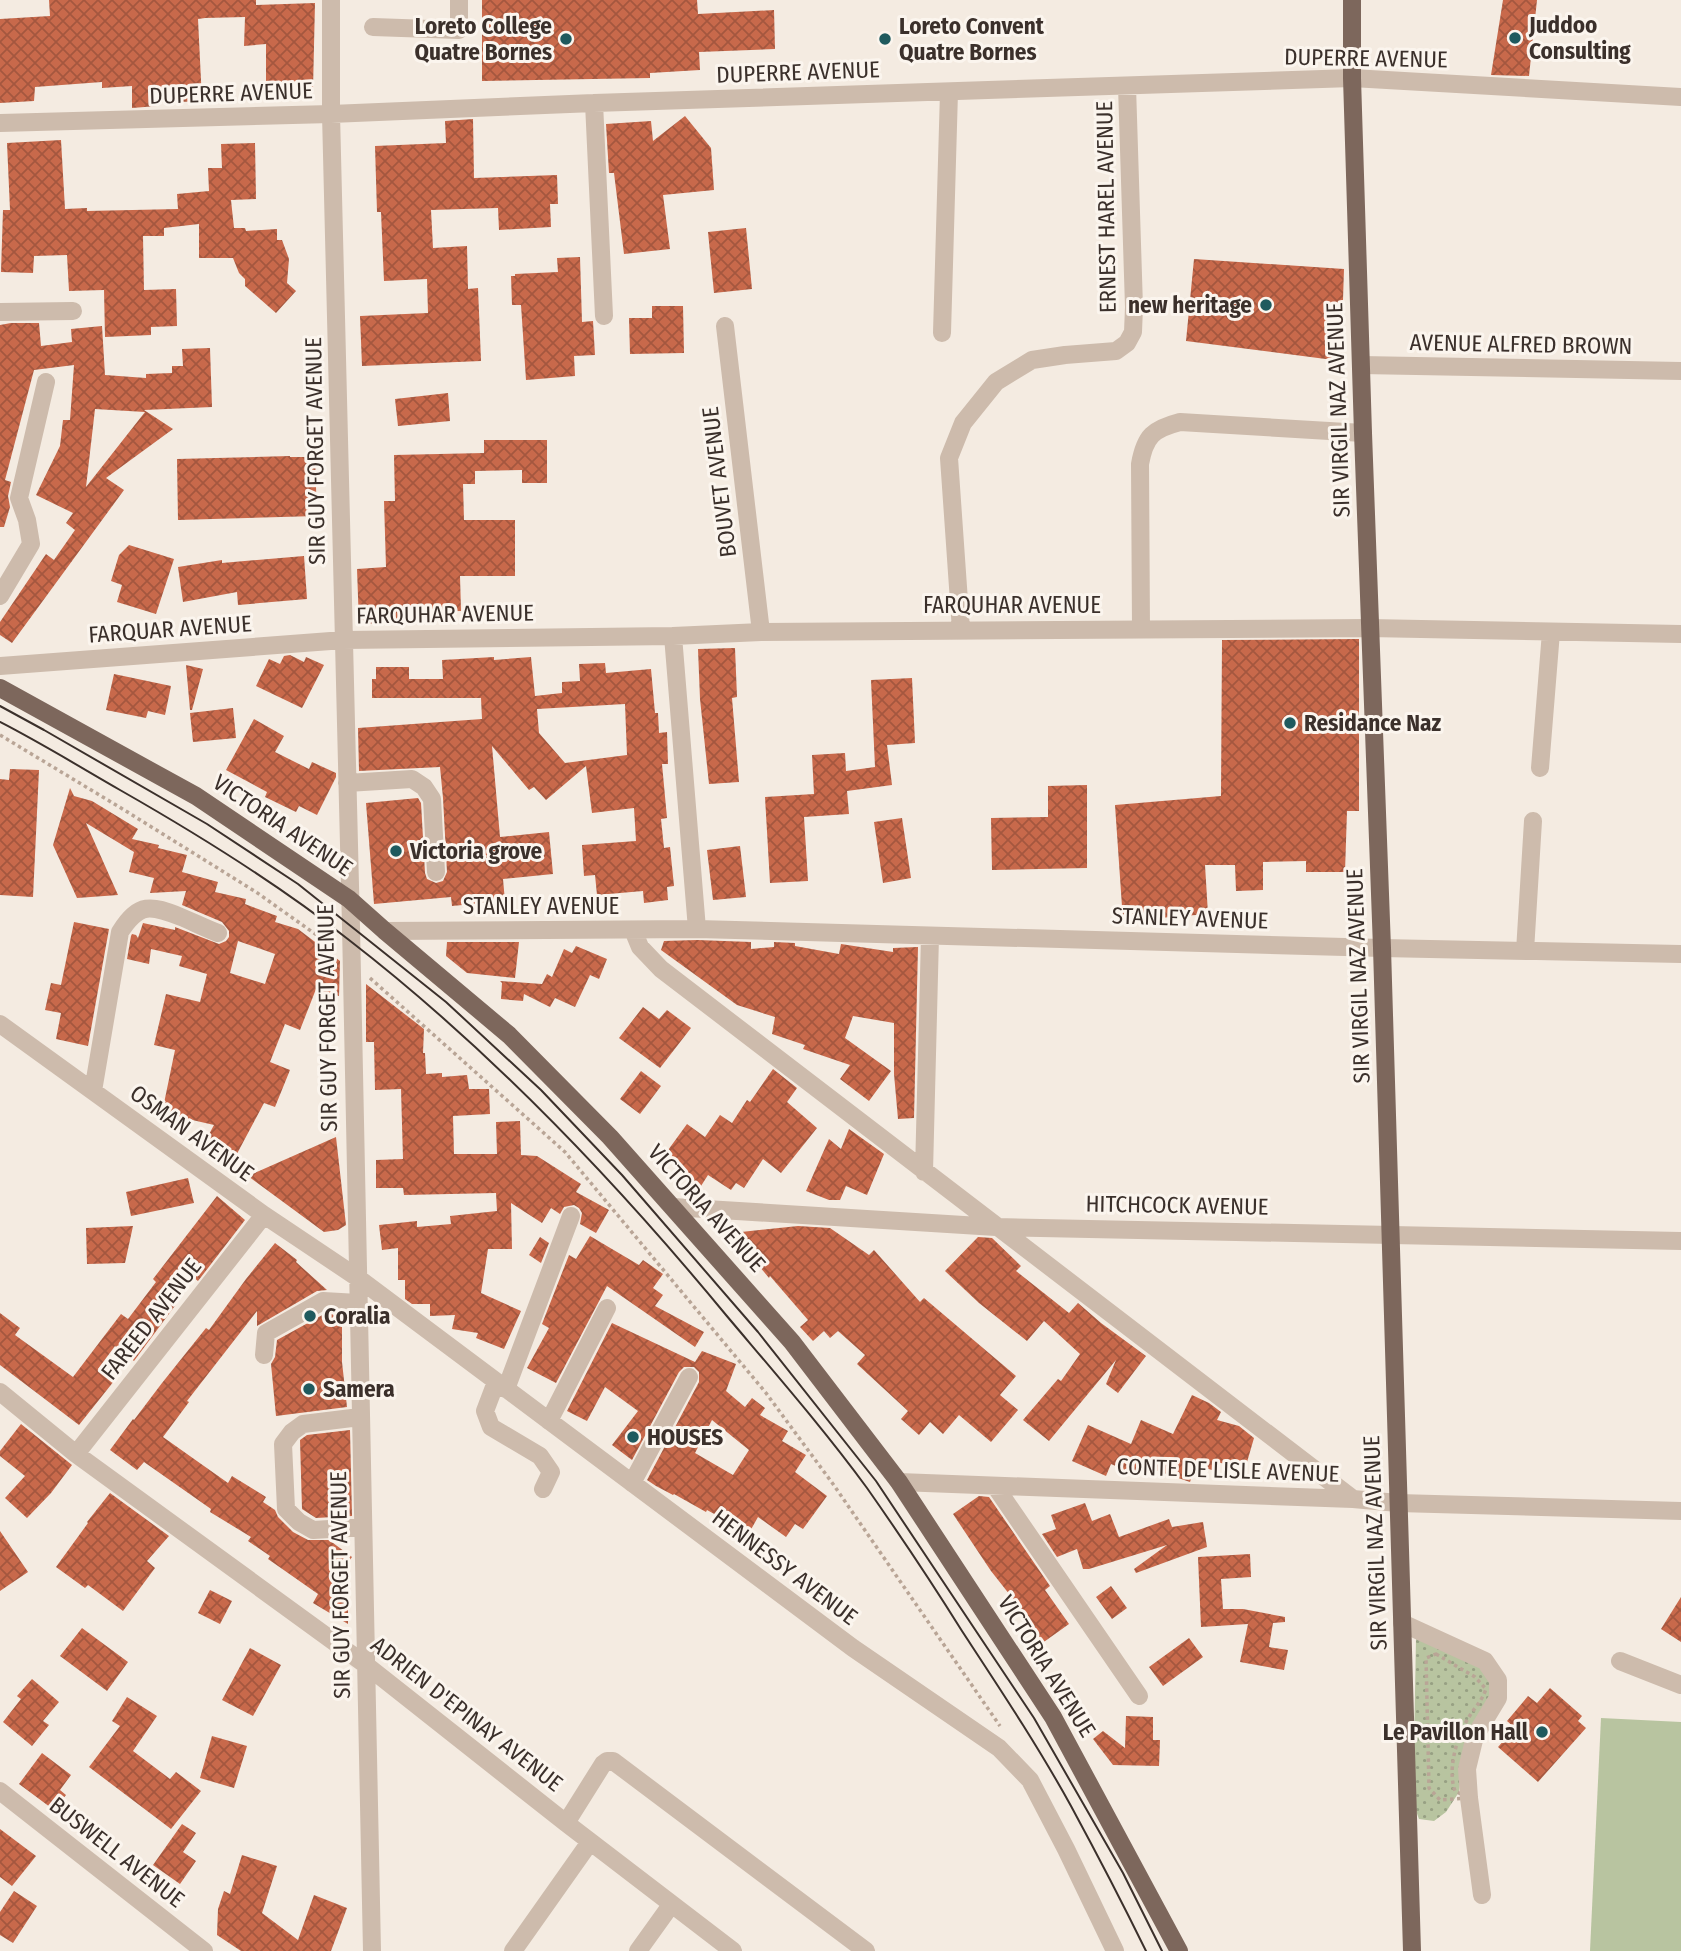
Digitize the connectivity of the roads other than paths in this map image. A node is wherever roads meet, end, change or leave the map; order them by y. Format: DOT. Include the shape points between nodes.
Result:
graph roads {
  1 [pos="331,0"];
  2 [pos="459,0"];
  3 [pos="1352,0"];
  4 [pos="373,27"];
  5 [pos="1352,78"];
  6 [pos="1127,86"];
  7 [pos="948,92"];
  8 [pos="1681,97"];
  9 [pos="594,103"];
  10 [pos="331,114"];
  11 [pos="0,123"];
  12 [pos="73,311"];
  13 [pos="0,312"];
  14 [pos="604,316"];
  15 [pos="725,326"];
  16 [pos="942,333"];
  17 [pos="1361,365"];
  18 [pos="1681,371"];
  19 [pos="46,383"];
  20 [pos="1363,433"];
  21 [pos="0,596"];
  22 [pos="1369,628"];
  23 [pos="1141,629"];
  24 [pos="961,630"];
  25 [pos="761,632"];
  26 [pos="1551,632"];
  27 [pos="1681,634"];
  28 [pos="673,636"];
  29 [pos="344,640"];
  30 [pos="0,666"];
  31 [pos="0,688"];
  32 [pos="1540,768"];
  33 [pos="347,783"];
  34 [pos="1533,821"];
  35 [pos="436,872"];
  36 [pos="349,899"];
  37 [pos="697,929"];
  38 [pos="632,930"];
  39 [pos="385,931"];
  40 [pos="218,933"];
  41 [pos="930,936"];
  42 [pos="1382,948"];
  43 [pos="1525,951"];
  44 [pos="1681,954"];
  45 [pos="0,1024"];
  46 [pos="93,1091"];
  47 [pos="924,1172"];
  48 [pos="673,1207"];
  49 [pos="264,1215"];
  50 [pos="571,1216"];
  51 [pos="996,1227"];
  52 [pos="1390,1234"];
  53 [pos="1681,1241"];
  54 [pos="358,1278"];
  55 [pos="358,1303"];
  56 [pos="607,1308"];
  57 [pos="264,1355"];
  58 [pos="689,1377"];
  59 [pos="501,1385"];
  60 [pos="0,1392"];
  61 [pos="360,1417"];
  62 [pos="549,1421"];
  63 [pos="76,1454"];
  64 [pos="899,1482"];
  65 [pos="632,1483"];
  66 [pos="995,1486"];
  67 [pos="543,1489"];
  68 [pos="1353,1499"];
  69 [pos="1398,1503"];
  70 [pos="1681,1511"];
  71 [pos="363,1527"];
  72 [pos="1402,1623"];
  73 [pos="1620,1661"];
  74 [pos="366,1665"];
  75 [pos="1681,1685"];
  76 [pos="1139,1696"];
  77 [pos="0,1791"];
  78 [pos="566,1823"];
  79 [pos="590,1842"];
  80 [pos="1482,1895"];
  81 [pos="671,1905"];
  82 [pos="204,1951"];
  83 [pos="372,1951"];
  84 [pos="513,1951"];
  85 [pos="638,1951"];
  86 [pos="733,1951"];
  87 [pos="866,1951"];
  88 [pos="1115,1951"];
  89 [pos="1179,1951"];
  90 [pos="1412,1951"];
  1 -- 10 [label="street, SIR GUY FORGET AVENUE"];
  2 -- 4 [label="street" via="459,30"];
  3 -- 5 [label="main road, SIR VIRGIL NAZ AVENUE"];
  5 -- 6 [label="street, DUPERRE AVENUE"];
  5 -- 8 [label="street, DUPERRE AVENUE"];
  5 -- 17 [label="main road, SIR VIRGIL NAZ AVENUE"];
  6 -- 7 [label="street, DUPERRE AVENUE"];
  6 -- 24 [label="street, ERNEST HAREL AVENUE" via="1133,332 1116,351 1032,360 996,382 963,423 949,458"];
  7 -- 9 [label="street, DUPERRE AVENUE"];
  7 -- 16 [label="street"];
  9 -- 10 [label="street, DUPERRE AVENUE"];
  9 -- 14 [label="street"];
  10 -- 11 [label="street, DUPERRE AVENUE"];
  10 -- 29 [label="street, SIR GUY FORGET AVENUE"];
  12 -- 13 [label="street"];
  15 -- 25 [label="street, BOUVET AVENUE"];
  17 -- 18 [label="street, AVENUE ALFRED BROWN"];
  17 -- 20 [label="main road, SIR VIRGIL NAZ AVENUE"];
  19 -- 21 [label="street" via="19,498 31,544"];
  20 -- 22 [label="main road, SIR VIRGIL NAZ AVENUE"];
  20 -- 23 [label="street" via="1180,422 1162,426 1150,436 1140,464"];
  22 -- 23 [label="street, FARQUHAR AVENUE"];
  22 -- 26 [label="street, FARQUHAR AVENUE"];
  22 -- 42 [label="main road, SIR VIRGIL NAZ AVENUE"];
  23 -- 24 [label="street, FARQUHAR AVENUE"];
  24 -- 25 [label="street, FARQUHAR AVENUE"];
  25 -- 28 [label="street, FARQUHAR AVENUE"];
  26 -- 27 [label="street, FARQUHAR AVENUE"];
  26 -- 32 [label="street"];
  28 -- 29 [label="street, FARQUHAR AVENUE"];
  28 -- 37 [label="street"];
  29 -- 30 [label="street, FARQUAR AVENUE"];
  29 -- 33 [label="street, SIR GUY FORGET AVENUE"];
  31 -- 36 [label="main road, VICTORIA AVENUE" via="197,796"];
  33 -- 35 [label="street" via="412,779 424,787 432,799"];
  33 -- 36 [label="street, SIR GUY FORGET AVENUE"];
  34 -- 43 [label="street"];
  36 -- 39 [label="main road, VICTORIA AVENUE"];
  36 -- 54 [label="street, SIR GUY FORGET AVENUE"];
  37 -- 38 [label="street, STANLEY AVENUE"];
  37 -- 41 [label="street, STANLEY AVENUE"];
  38 -- 39 [label="street, STANLEY AVENUE"];
  38 -- 47 [label="street" via="640,947 661,968"];
  39 -- 48 [label="main road, VICTORIA AVENUE" via="509,1035"];
  40 -- 46 [label="street" via="157,907 140,910 128,920 120,932"];
  41 -- 42 [label="street, STANLEY AVENUE"];
  41 -- 47 [label="street"];
  42 -- 43 [label="street, STANLEY AVENUE"];
  42 -- 52 [label="main road, SIR VIRGIL NAZ AVENUE"];
  43 -- 44 [label="street, STANLEY AVENUE"];
  45 -- 46 [label="street, OSMAN AVENUE"];
  46 -- 49 [label="street, OSMAN AVENUE"];
  47 -- 51 [label="street"];
  48 -- 51 [label="street, HITCHCOCK AVENUE"];
  48 -- 64 [label="main road, VICTORIA AVENUE" via="792,1342"];
  49 -- 54 [label="street, OSMAN AVENUE"];
  49 -- 63 [label="street, FAREED AVENUE"];
  50 -- 59 [label="street"];
  51 -- 52 [label="street, HITCHCOCK AVENUE"];
  51 -- 68 [label="street"];
  52 -- 53 [label="street, HITCHCOCK AVENUE"];
  52 -- 69 [label="main road, SIR VIRGIL NAZ AVENUE"];
  54 -- 55 [label="street, SIR GUY FORGET AVENUE"];
  54 -- 59 [label="street, HENNESSY AVENUE"];
  55 -- 57 [label="street" via="323,1301 266,1333"];
  55 -- 61 [label="street, SIR GUY FORGET AVENUE"];
  56 -- 62 [label="street"];
  58 -- 65 [label="street"];
  59 -- 62 [label="street, HENNESSY AVENUE"];
  59 -- 67 [label="street" via="485,1411 491,1427 540,1456 551,1472"];
  60 -- 63 [label="street, ADRIEN D'EPINAY AVENUE"];
  61 -- 71 [label="street, SIR GUY FORGET AVENUE"];
  61 -- 71 [label="street" via="303,1424 283,1444 286,1509 313,1530"];
  62 -- 65 [label="street, HENNESSY AVENUE"];
  63 -- 74 [label="street, ADRIEN D'EPINAY AVENUE"];
  64 -- 66 [label="street, CONTE DE LISLE AVENUE"];
  64 -- 89 [label="main road, VICTORIA AVENUE" via="1053,1717"];
  65 -- 88 [label="street, HENNESSY AVENUE" via="1017,1765 1030,1780"];
  66 -- 68 [label="street, CONTE DE LISLE AVENUE"];
  66 -- 76 [label="street"];
  68 -- 69 [label="street, CONTE DE LISLE AVENUE"];
  69 -- 70 [label="street, CONTE DE LISLE AVENUE"];
  69 -- 72 [label="main road, SIR VIRGIL NAZ AVENUE"];
  71 -- 74 [label="street, SIR GUY FORGET AVENUE"];
  72 -- 80 [label="street" via="1485,1661 1498,1680 1498,1698 1475,1736 1466,1769"];
  72 -- 90 [label="main road, SIR VIRGIL NAZ AVENUE"];
  73 -- 75 [label="street"];
  74 -- 78 [label="street, ADRIEN D'EPINAY AVENUE"];
  74 -- 83 [label="street, SIR GUY FORGET AVENUE"];
  77 -- 82 [label="street, BUSWELL AVENUE"];
  78 -- 79 [label="street, ADRIEN D'EPINAY AVENUE"];
  78 -- 87 [label="street" via="603,1764 613,1761"];
  79 -- 81 [label="street, ADRIEN D'EPINAY AVENUE"];
  79 -- 84 [label="street"];
  81 -- 85 [label="street"];
  81 -- 86 [label="street, ADRIEN D'EPINAY AVENUE"];
}
